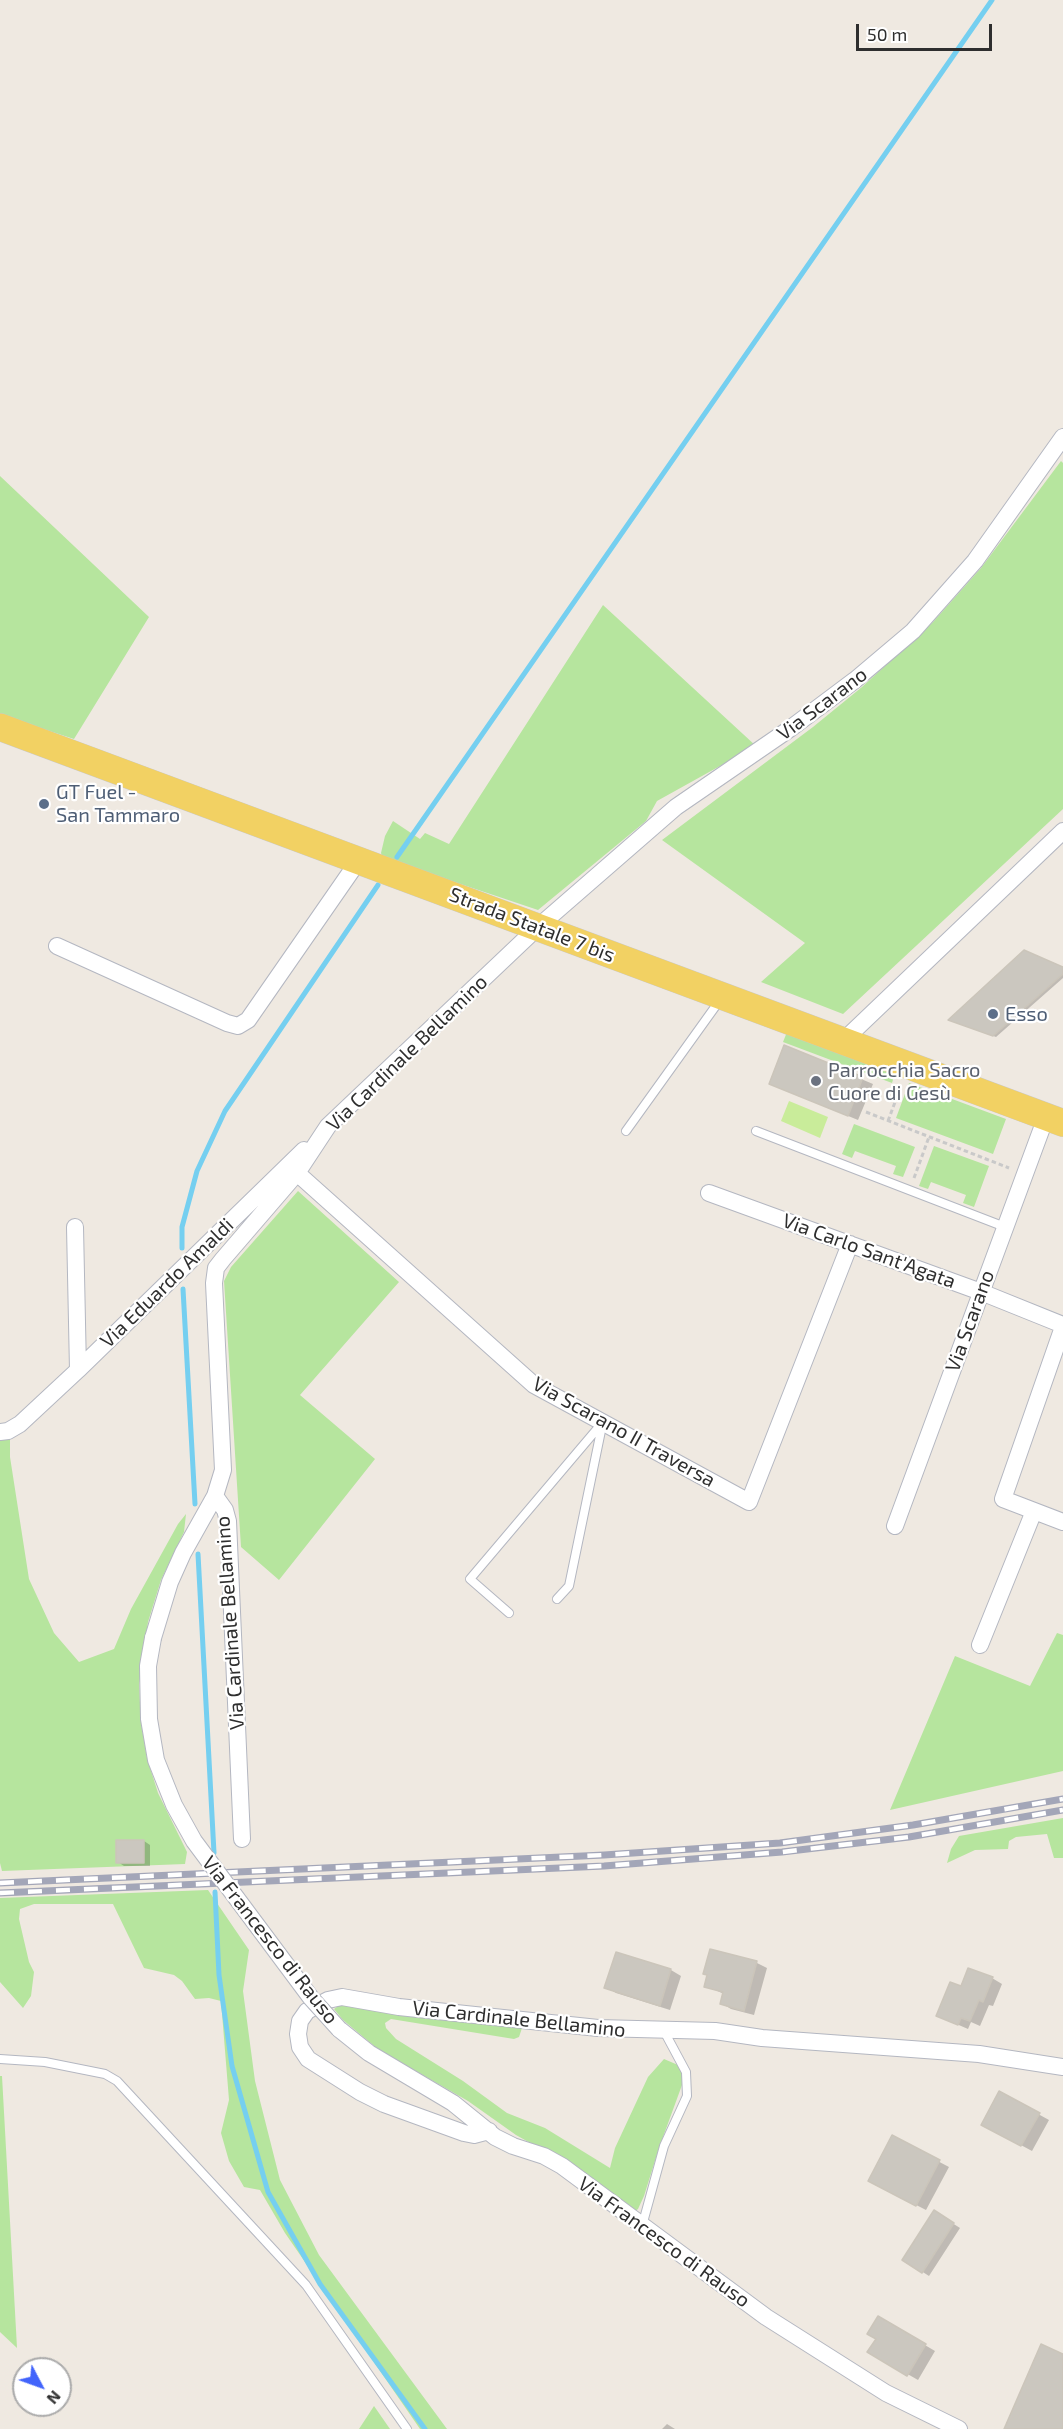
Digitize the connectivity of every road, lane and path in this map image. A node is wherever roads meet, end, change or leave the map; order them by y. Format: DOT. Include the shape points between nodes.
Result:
graph roads {
  1 [pos="1063,436"];
  2 [pos="0,727"];
  3 [pos="1063,831"];
  4 [pos="358,860"];
  5 [pos="538,927"];
  6 [pos="57,946"];
  7 [pos="722,997"];
  8 [pos="842,1042"];
  9 [pos="909,1067"];
  10 [pos="866,1112"];
  11 [pos="1054,1120"];
  12 [pos="888,1121"];
  13 [pos="328,1126"];
  14 [pos="626,1131"];
  15 [pos="756,1131"];
  16 [pos="929,1137"];
  17 [pos="297,1173"];
  18 [pos="1024,1174"];
  19 [pos="910,1190"];
  20 [pos="709,1193"];
  21 [pos="75,1227"];
  22 [pos="1005,1227"];
  23 [pos="850,1244"];
  24 [pos="981,1292"];
  25 [pos="1063,1326"];
  26 [pos="78,1370"];
  27 [pos="603,1422"];
  28 [pos="0,1432"];
  29 [pos="215,1496"];
  30 [pos="1034,1511"];
  31 [pos="1063,1522"];
  32 [pos="895,1526"];
  33 [pos="557,1599"];
  34 [pos="509,1613"];
  35 [pos="980,1645"];
  36 [pos="242,1839"];
  37 [pos="663,2030"];
  38 [pos="0,2059"];
  39 [pos="1063,2067"];
  40 [pos="489,2131"];
  41 [pos="642,2226"];
  42 [pos="407,2429"];
  43 [pos="959,2429"];
  1 -- 5 [label="street, Via Scarano" via="975,561 913,631 791,728 676,807"];
  2 -- 4 [label="main road, Strada Statale 7 bis"];
  3 -- 8 [label="street"];
  4 -- 5 [label="main road, Strada Statale 7 bis"];
  4 -- 6 [label="street" via="248,1020 238,1026"];
  5 -- 7 [label="main road, Strada Statale 7 bis"];
  5 -- 13 [label="street, Via Cardinale Bellamino"];
  7 -- 8 [label="main road, Strada Statale 7 bis"];
  7 -- 14 [label="lane"];
  8 -- 9 [label="main road, Strada Statale 7 bis"];
  9 -- 11 [label="main road, Strada Statale 7 bis"];
  9 -- 12 [label="path"];
  10 -- 12 [label="path"];
  11 -- 18 [label="street, Via Scarano"];
  12 -- 16 [label="path"];
  13 -- 17 [label="street, Via Cardinale Bellamino"];
  13 -- 26 [label="street, Via Eduardo Amaldi"];
  15 -- 19 [label="lane"];
  16 -- 18 [label="path"];
  16 -- 19 [label="path"];
  17 -- 27 [label="street, Via Scarano II Traversa" via="534,1385"];
  17 -- 29 [label="street, Via Cardinale Bellamino" via="216,1268 223,1470"];
  18 -- 22 [label="street, Via Scarano"];
  19 -- 22 [label="lane"];
  20 -- 23 [label="street, Via Carlo Sant'Agata"];
  21 -- 26 [label="street"];
  22 -- 24 [label="street, Via Scarano"];
  23 -- 24 [label="street, Via Carlo Sant'Agata"];
  23 -- 27 [label="street, Via Scarano II Traversa" via="749,1502"];
  24 -- 25 [label="street, Via Carlo Sant'Agata"];
  24 -- 32 [label="street, Via Scarano"];
  25 -- 30 [label="street, Via Carlo Sant'Agata" via="1003,1499"];
  26 -- 28 [label="street, Via Eduardo Amaldi" via="20,1424"];
  27 -- 33 [label="lane" via="569,1586"];
  27 -- 34 [label="lane" via="470,1579"];
  29 -- 36 [label="street, Via Cardinale Bellamino" via="228,1521"];
  29 -- 40 [label="street, Via Francesco di Rauso, bridge" via="170,1582 148,1666 149,1719 156,1760 174,1805 194,1841 311,1998 339,2029"];
  30 -- 31 [label="street, Via Carlo Sant'Agata"];
  30 -- 35 [label="street"];
  37 -- 39 [label="street, Via Cardinale Bellamino" via="979,2054"];
  37 -- 40 [label="street, Via Cardinale Bellamino" via="524,2021 342,1998 307,2011 300,2021 300,2047 308,2059 360,2092 464,2133"];
  37 -- 41 [label="lane" via="686,2072 687,2096 664,2146"];
  38 -- 42 [label="lane" via="45,2062 105,2074 117,2081 306,2284"];
  40 -- 41 [label="street, Via Francesco di Rauso" via="513,2146 562,2166"];
  41 -- 43 [label="street, Via Francesco di Rauso" via="766,2317 886,2393"];
}
